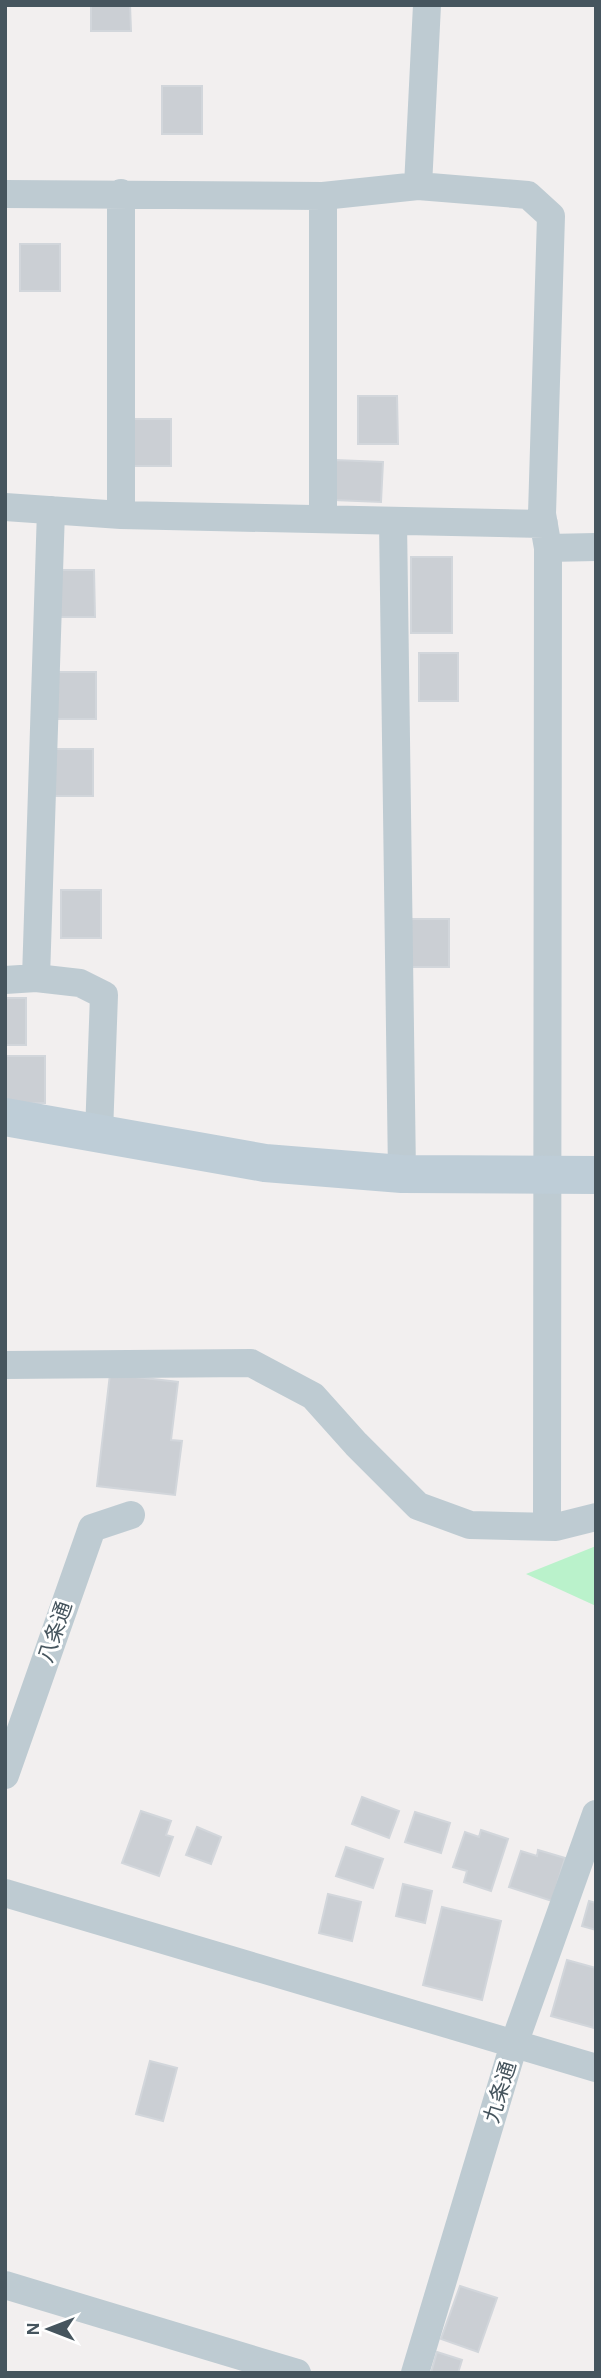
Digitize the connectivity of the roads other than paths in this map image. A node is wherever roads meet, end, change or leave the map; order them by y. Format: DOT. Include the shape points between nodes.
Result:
graph roads {
  1 [pos="427,5"];
  2 [pos="418,186"];
  3 [pos="121,193"];
  4 [pos="5,194"];
  5 [pos="323,195"];
  6 [pos="5,507"];
  7 [pos="51,510"];
  8 [pos="121,515"];
  9 [pos="323,519"];
  10 [pos="393,521"];
  11 [pos="546,536"];
  12 [pos="596,547"];
  13 [pos="36,978"];
  14 [pos="5,980"];
  15 [pos="5,1117"];
  16 [pos="99,1133"];
  17 [pos="402,1174"];
  18 [pos="548,1175"];
  19 [pos="596,1175"];
  20 [pos="5,1364"];
  21 [pos="131,1515"];
  22 [pos="596,1517"];
  23 [pos="547,1527"];
  24 [pos="5,1775"];
  25 [pos="596,1814"];
  26 [pos="5,1893"];
  27 [pos="514,2044"];
  28 [pos="596,2068"];
  29 [pos="5,2285"];
  30 [pos="297,2373"];
  31 [pos="415,2373"];
  1 -- 2 [label="street"];
  2 -- 5 [label="street"];
  2 -- 11 [label="street" via="528,195 551,216 542,514"];
  3 -- 4 [label="street"];
  3 -- 5 [label="street"];
  3 -- 8 [label="street"];
  5 -- 9 [label="street"];
  6 -- 7 [label="street"];
  7 -- 8 [label="street"];
  7 -- 13 [label="street"];
  8 -- 9 [label="street"];
  9 -- 10 [label="street"];
  10 -- 11 [label="street"];
  10 -- 17 [label="street"];
  11 -- 12 [label="street"];
  11 -- 18 [label="street"];
  13 -- 14 [label="street"];
  13 -- 16 [label="street" via="80,983 103,995"];
  15 -- 16 [label="street"];
  16 -- 17 [label="street" via="265,1163"];
  17 -- 18 [label="street"];
  18 -- 19 [label="street"];
  18 -- 23 [label="street"];
  20 -- 23 [label="street" via="251,1363 313,1396 418,1506 470,1525"];
  21 -- 24 [label="street, 八条通" via="92,1528"];
  22 -- 23 [label="street"];
  25 -- 27 [label="street, 九条通"];
  26 -- 27 [label="street"];
  27 -- 28 [label="street"];
  27 -- 31 [label="street, 九条通"];
  29 -- 30 [label="street"];
}
